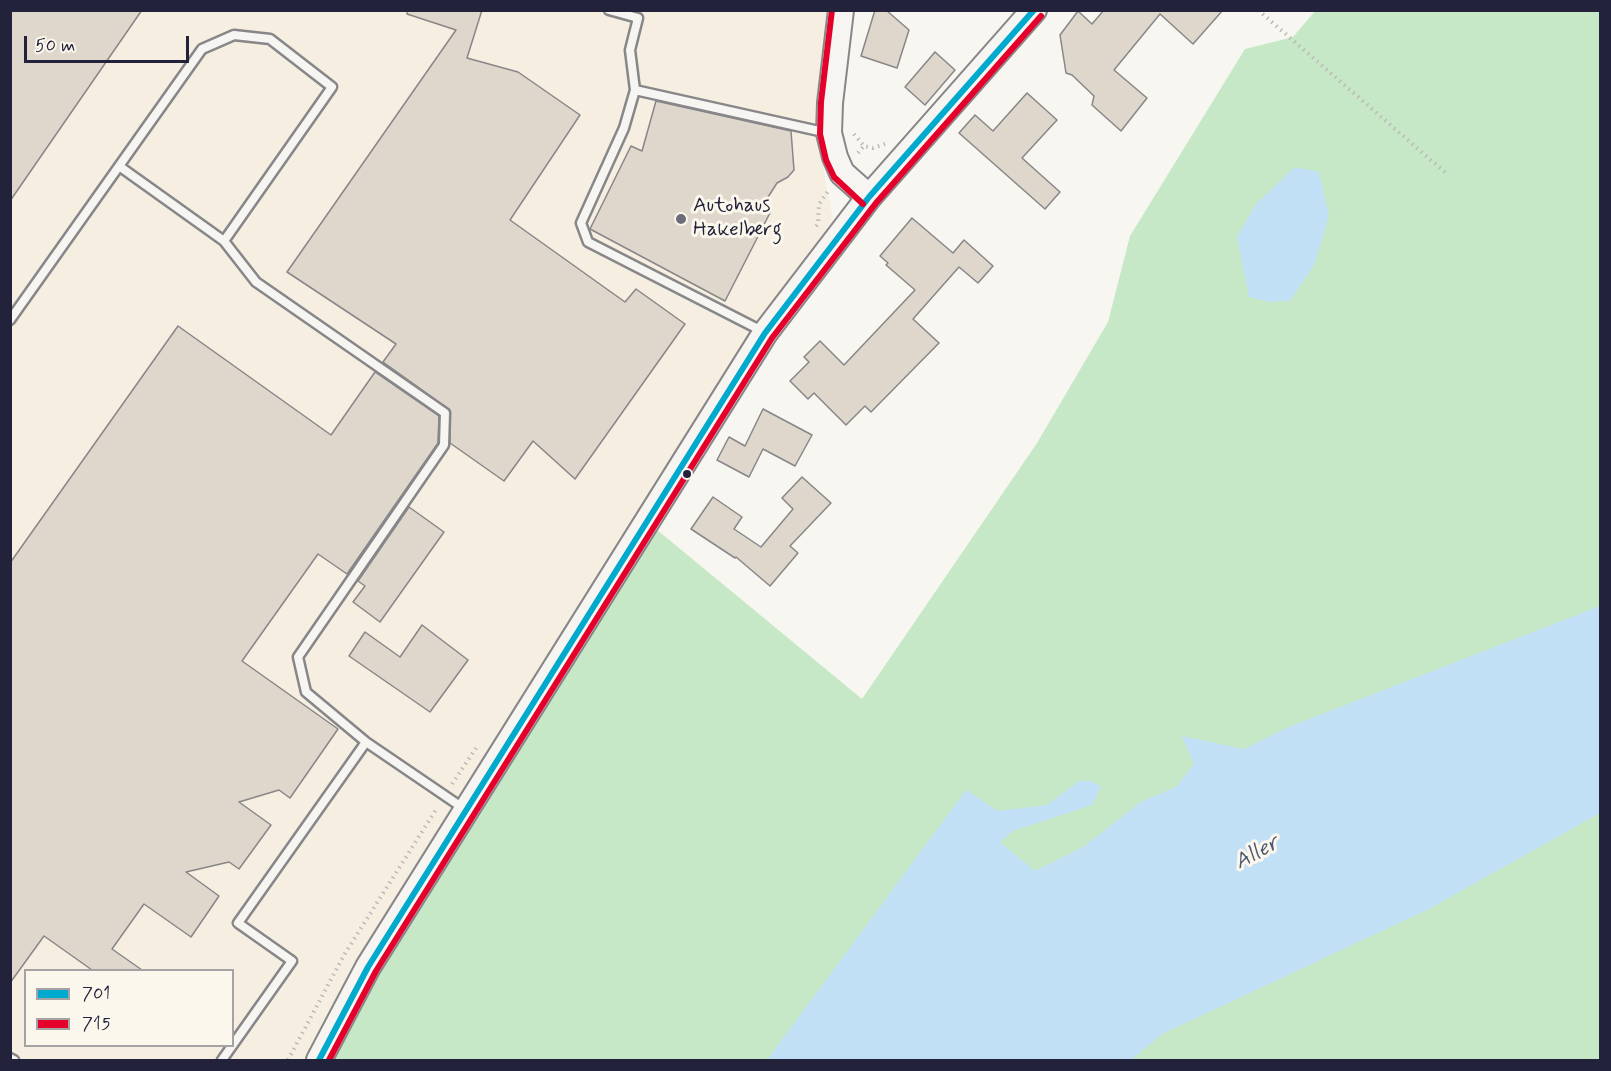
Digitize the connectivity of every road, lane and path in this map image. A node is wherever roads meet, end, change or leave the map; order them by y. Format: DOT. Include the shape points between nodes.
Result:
graph roads {
  1 [pos="609,10"];
  2 [pos="841,10"];
  3 [pos="1034,10"];
  4 [pos="1258,10"];
  5 [pos="635,90"];
  6 [pos="828,133"];
  7 [pos="119,166"];
  8 [pos="1447,174"];
  9 [pos="869,197"];
  10 [pos="224,241"];
  11 [pos="10,320"];
  12 [pos="765,333"];
  13 [pos="366,742"];
  14 [pos="467,811"];
  15 [pos="234,1043"];
  16 [pos="231,1047"];
  17 [pos="10,1058"];
  18 [pos="14,1060"];
  19 [pos="222,1060"];
  20 [pos="319,1060"];
  1 -- 5 [label="lane" via="638,18 630,50"];
  2 -- 6 [label="main road"];
  3 -- 9 [label="main road"];
  4 -- 8 [label="path"];
  5 -- 6 [label="lane"];
  5 -- 12 [label="lane" via="624,128 581,223 588,242"];
  6 -- 9 [label="main road" via="842,173"];
  7 -- 10 [label="lane"];
  7 -- 10 [label="lane" via="202,49 234,35 270,39 332,87"];
  7 -- 11 [label="lane"];
  9 -- 12 [label="main road"];
  10 -- 13 [label="lane" via="256,282 445,413 444,445 298,657 306,692"];
  12 -- 14 [label="main road"];
  13 -- 14 [label="lane"];
  13 -- 15 [label="lane" via="238,923 292,962"];
  14 -- 20 [label="main road" via="368,967"];
  16 -- 19 [label="lane"];
  17 -- 18 [label="lane"];
}
